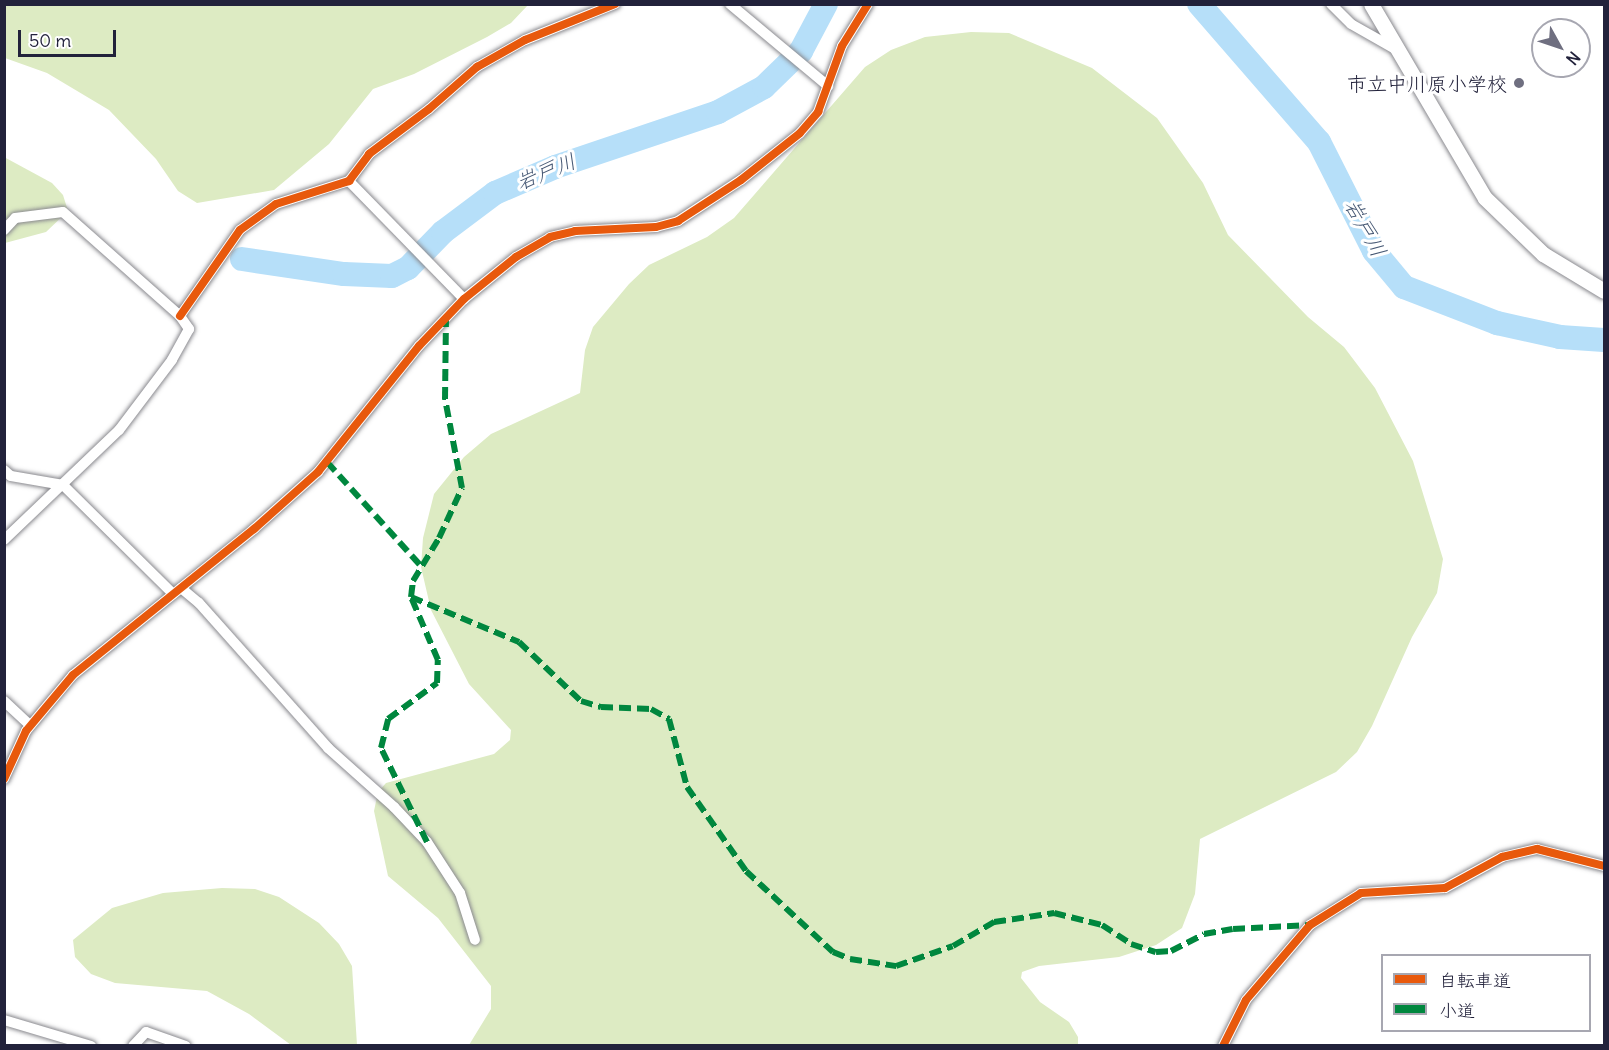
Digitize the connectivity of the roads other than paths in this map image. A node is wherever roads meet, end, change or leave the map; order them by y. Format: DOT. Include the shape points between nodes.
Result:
graph roads {
  1 [pos="615,4"];
  2 [pos="730,4"];
  3 [pos="868,4"];
  4 [pos="1331,4"];
  5 [pos="1371,4"];
  6 [pos="1397,50"];
  7 [pos="828,86"];
  8 [pos="349,181"];
  9 [pos="4,230"];
  10 [pos="1603,288"];
  11 [pos="464,298"];
  12 [pos="180,316"];
  13 [pos="4,470"];
  14 [pos="63,485"];
  15 [pos="4,540"];
  16 [pos="177,591"];
  17 [pos="4,701"];
  18 [pos="30,726"];
  19 [pos="4,778"];
  20 [pos="1605,866"];
  21 [pos="475,939"];
  22 [pos="4,1020"];
  23 [pos="91,1046"];
  24 [pos="133,1046"];
  25 [pos="186,1046"];
  26 [pos="1223,1046"];
  1 -- 8 [label="street" via="525,40 477,66 429,109 369,154"];
  2 -- 7 [label="street"];
  3 -- 7 [label="street" via="855,20"];
  4 -- 6 [label="street" via="1351,24"];
  5 -- 6 [label="main road"];
  6 -- 10 [label="main road" via="1485,198 1543,254"];
  7 -- 11 [label="street" via="818,112 800,133 704,207 657,227 575,231 550,237 516,257"];
  8 -- 11 [label="street"];
  8 -- 12 [label="street" via="276,204 240,230"];
  9 -- 12 [label="street" via="15,218 63,212"];
  11 -- 16 [label="street" via="419,346 318,472"];
  12 -- 14 [label="street" via="189,329 172,360 119,430"];
  13 -- 14 [label="street" via="11,476"];
  14 -- 15 [label="street"];
  14 -- 16 [label="street"];
  16 -- 18 [label="street" via="73,675"];
  16 -- 21 [label="street" via="328,748 427,842 459,893"];
  17 -- 18 [label="street"];
  18 -- 19 [label="street"];
  20 -- 26 [label="street" via="1537,849 1502,856 1445,888 1361,893 1310,925 1246,1000"];
  22 -- 23 [label="street"];
  24 -- 25 [label="street" via="146,1032"];
}
